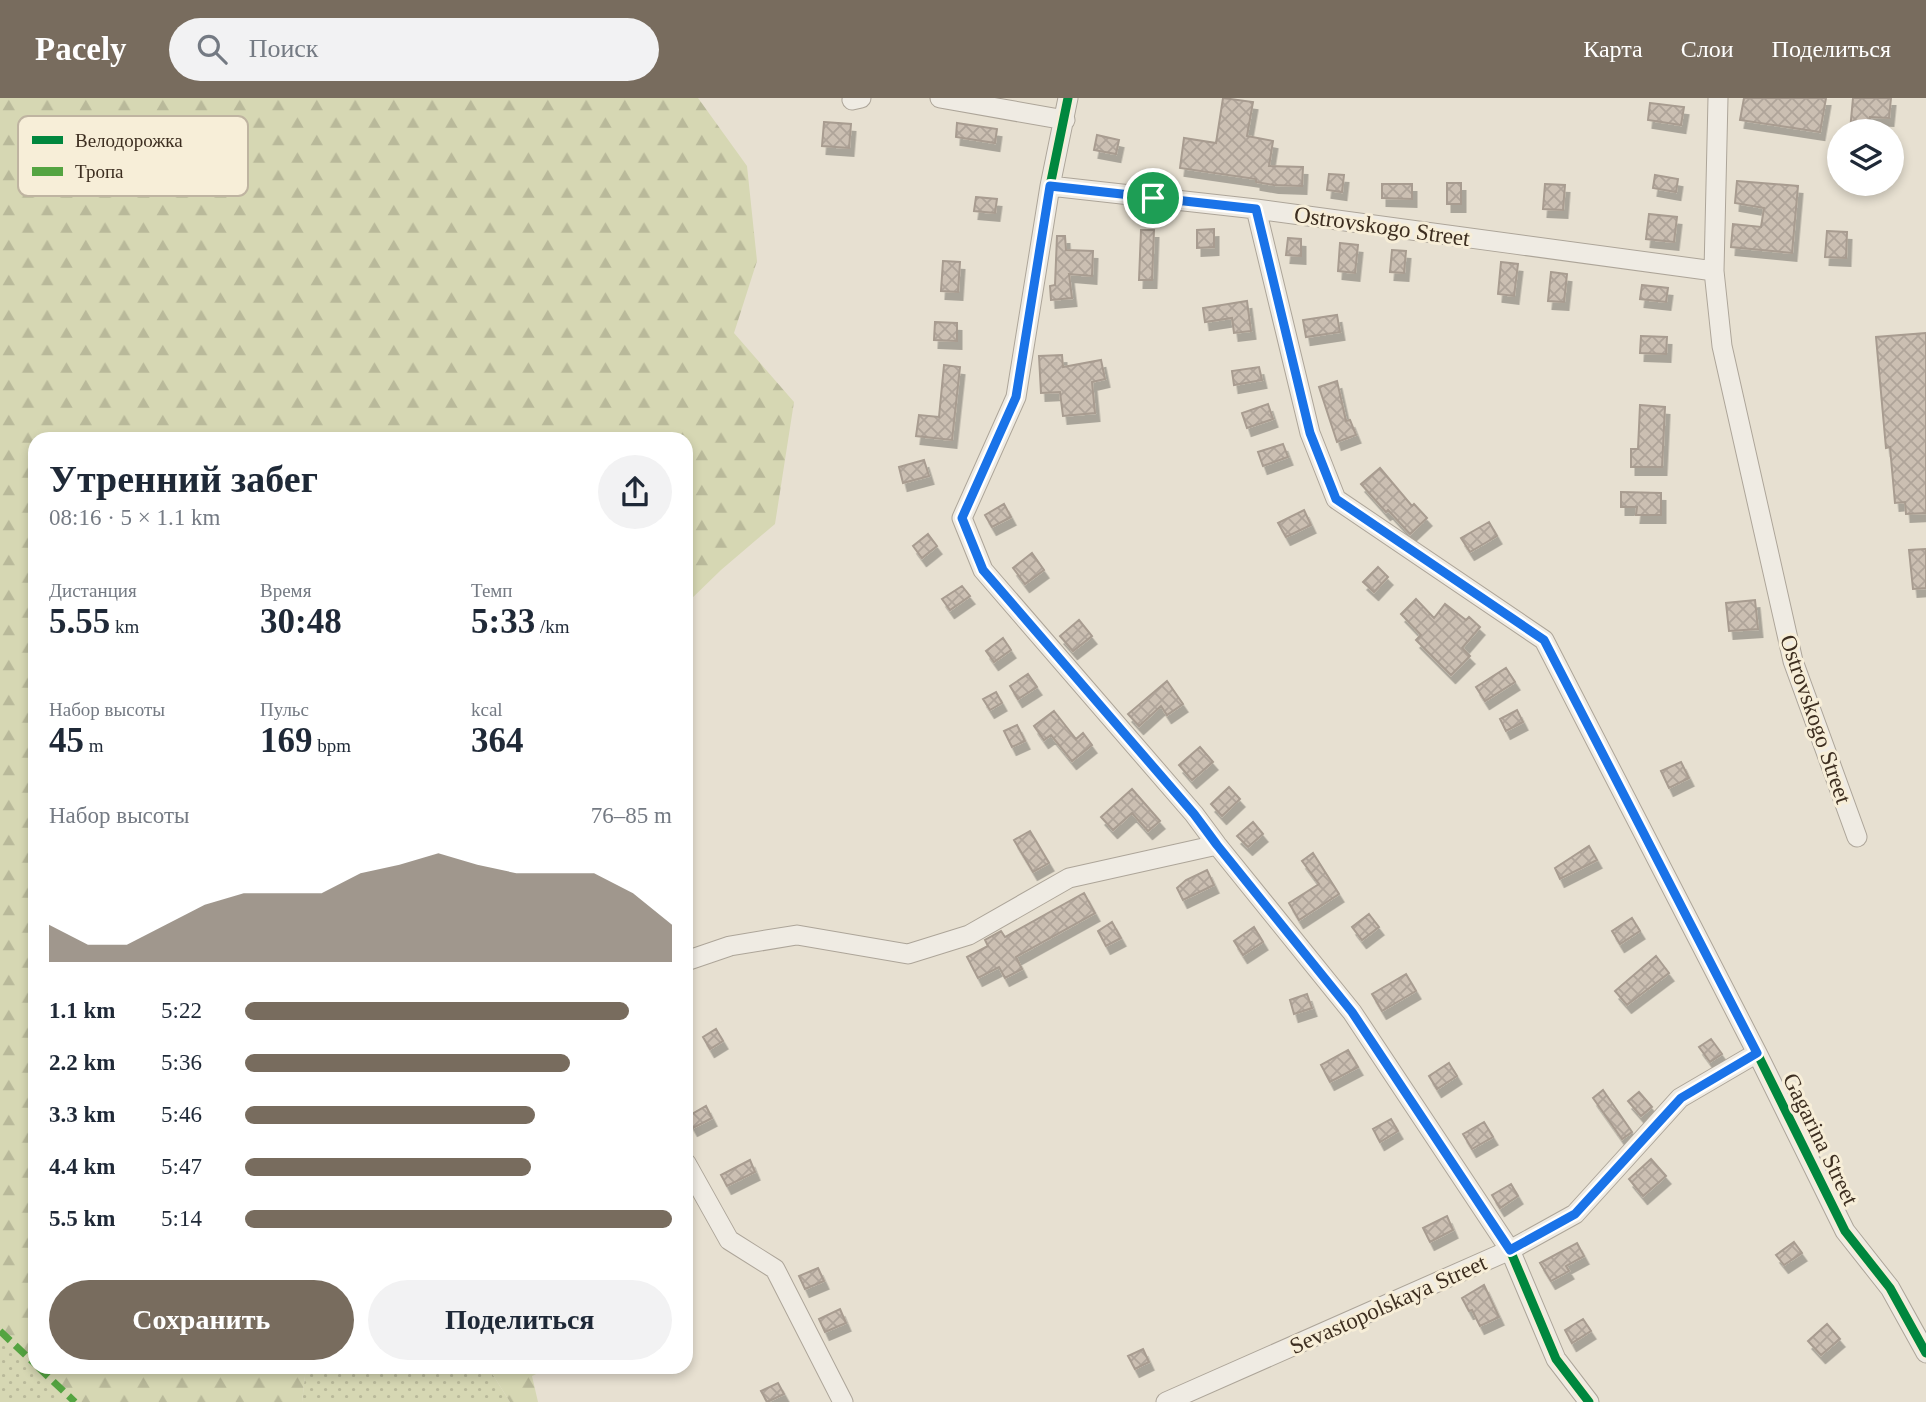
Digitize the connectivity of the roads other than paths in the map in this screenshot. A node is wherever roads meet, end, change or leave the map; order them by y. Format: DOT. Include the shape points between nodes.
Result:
graph roads {
  1 [pos="940,98"];
  2 [pos="1068,98"];
  3 [pos="1718,98"];
  4 [pos="1065,120"];
  5 [pos="1050,186"];
  6 [pos="1256,209"];
  7 [pos="1714,271"];
  8 [pos="1857,837"];
  9 [pos="1217,845"];
  10 [pos="693,959"];
  11 [pos="1757,1053"];
  12 [pos="693,1176"];
  13 [pos="1510,1250"];
  14 [pos="1926,1353"];
  15 [pos="842,1402"];
  16 [pos="1166,1402"];
  17 [pos="1589,1402"];
  1 -- 4 [label="street"];
  2 -- 4 [label="street"];
  3 -- 7 [label="street, Ostrovskogo Street"];
  4 -- 5 [label="street"];
  5 -- 6 [label="street, Ostrovskogo Street"];
  5 -- 9 [label="street" via="1016,397 962,518 983,570"];
  6 -- 7 [label="street, Ostrovskogo Street"];
  6 -- 11 [label="street, Gagarina Street" via="1310,433 1336,499 1544,640"];
  7 -- 8 [label="street, Ostrovskogo Street" via="1722,346 1793,661"];
  9 -- 10 [label="street" via="1069,878 969,935 908,954 797,935 730,946"];
  9 -- 13 [label="street" via="1352,1012"];
  11 -- 13 [label="street, Sevastopolskaya Street" via="1681,1098 1575,1214"];
  11 -- 14 [label="street, Gagarina Street" via="1845,1231 1890,1288"];
  12 -- 15 [label="street" via="729,1240 775,1269"];
  13 -- 16 [label="street, Sevastopolskaya Street"];
  13 -- 17 [label="street" via="1556,1359"];
}
